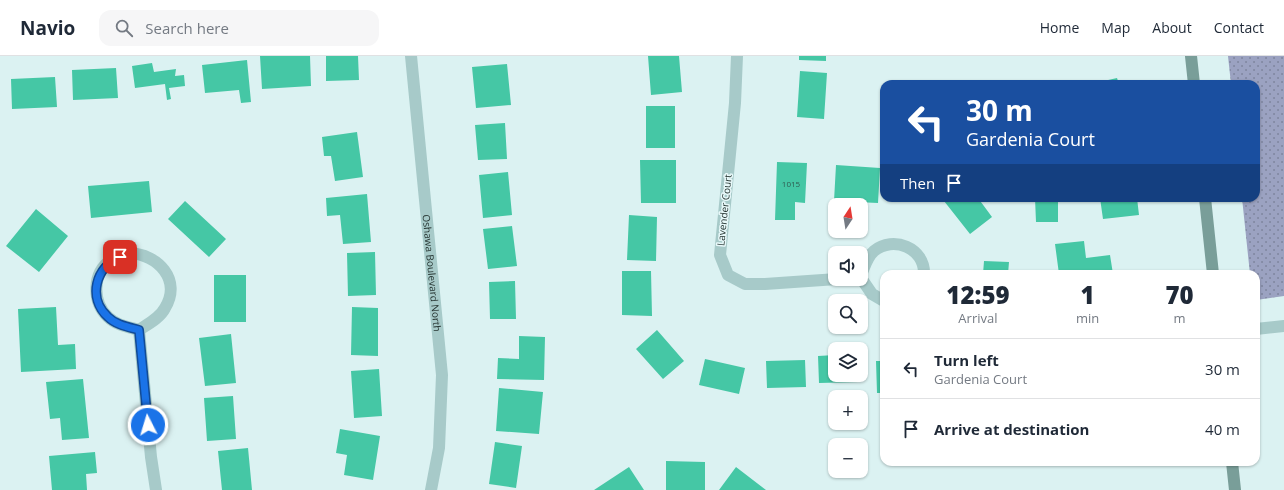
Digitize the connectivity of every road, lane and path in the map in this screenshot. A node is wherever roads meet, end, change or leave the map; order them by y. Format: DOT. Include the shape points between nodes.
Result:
graph roads {
  1 [pos="411,56"];
  2 [pos="737,56"];
  3 [pos="1191,56"];
  4 [pos="1194,80"];
  5 [pos="1205,202"];
  6 [pos="868,258"];
  7 [pos="923,270"];
  8 [pos="1213,270"];
  9 [pos="828,280"];
  10 [pos="866,286"];
  11 [pos="880,299"];
  12 [pos="1284,326"];
  13 [pos="1260,329"];
  14 [pos="139,330"];
  15 [pos="1232,466"];
  16 [pos="156,490"];
  17 [pos="431,490"];
  18 [pos="1234,490"];
  1 -- 17 [label="street, Oshawa Boulevard North" via="442,375 439,448"];
  2 -- 9 [label="street, Lavender Court" via="735,103 720,255 728,275 745,284"];
  3 -- 4 [label="main road"];
  5 -- 8 [label="main road"];
  6 -- 7 [label="street" via="881,246 900,244 916,253"];
  10 -- 11 [label="street"];
  12 -- 13 [label="street"];
  14 -- 14 [label="street" via="154,321 165,309 170,297 170,284 160,264 151,258 129,253 112,260 102,269 96,284 96,296 108,318"];
  14 -- 16 [label="street" via="152,472"];
  15 -- 18 [label="main road"];
}
